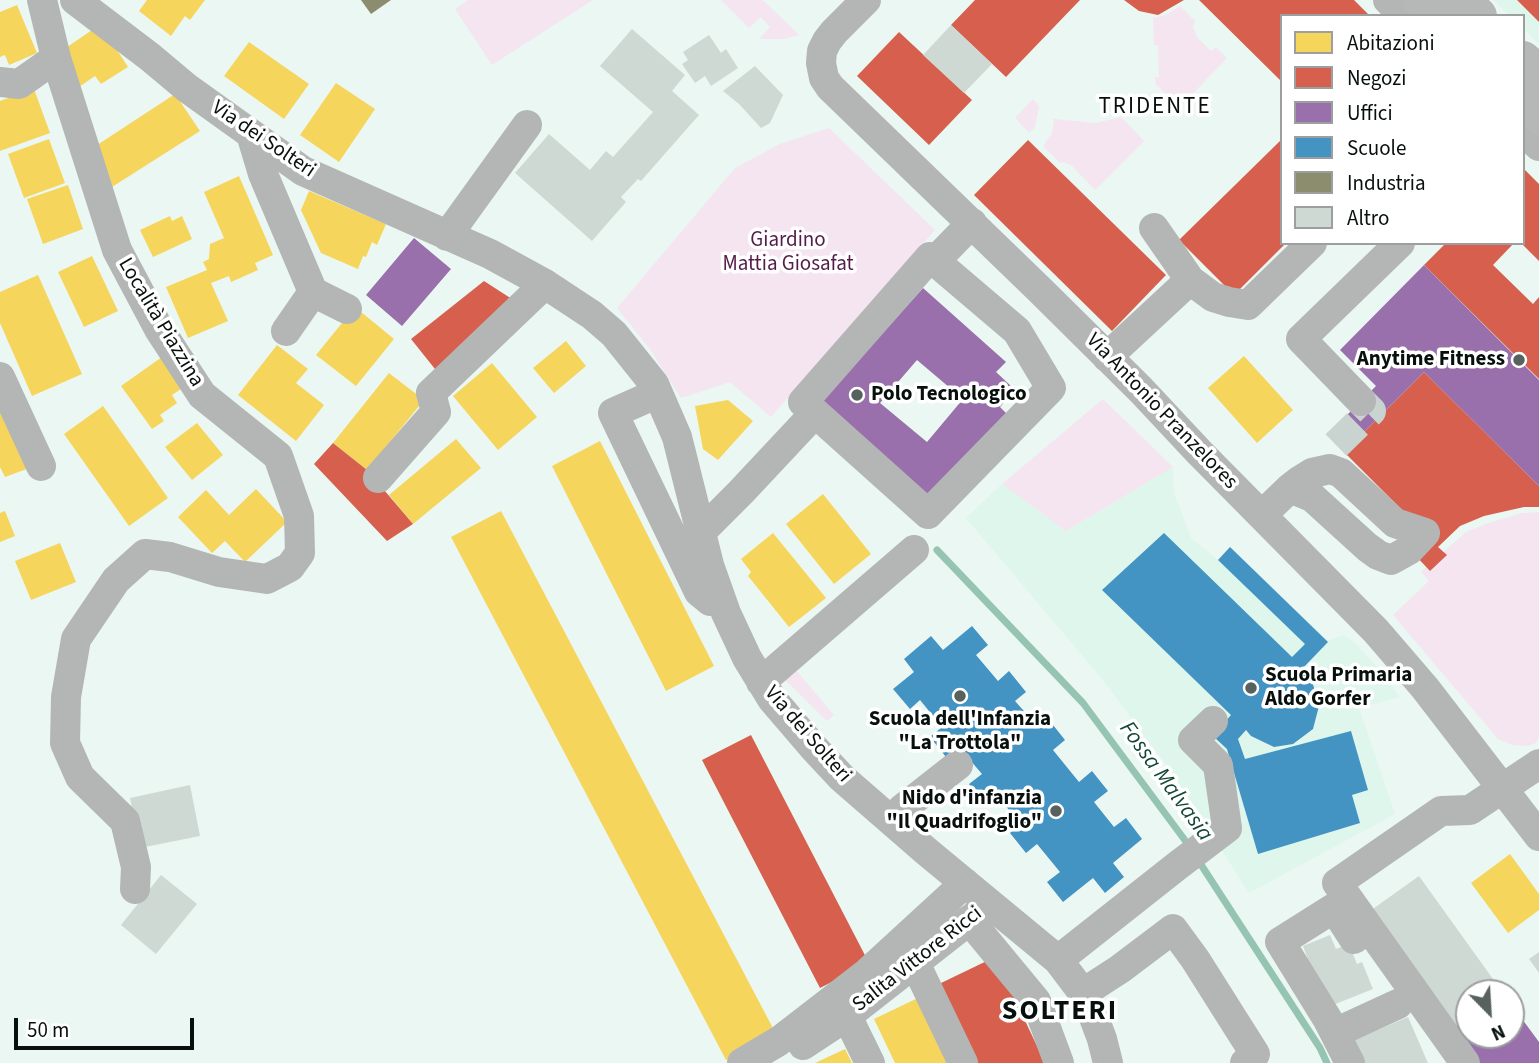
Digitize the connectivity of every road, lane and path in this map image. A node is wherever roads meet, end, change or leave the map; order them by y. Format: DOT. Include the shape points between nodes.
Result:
graph roads {
  1 [pos="42,0"];
  2 [pos="75,0"];
  3 [pos="866,0"];
  4 [pos="1388,0"];
  5 [pos="1422,0"];
  6 [pos="1462,0"];
  7 [pos="1402,14"];
  8 [pos="1436,14"];
  9 [pos="1476,14"];
  10 [pos="56,58"];
  11 [pos="1525,62"];
  12 [pos="1539,75"];
  13 [pos="0,82"];
  14 [pos="1525,108"];
  15 [pos="527,125"];
  16 [pos="251,134"];
  17 [pos="1531,134"];
  18 [pos="972,223"];
  19 [pos="1154,228"];
  20 [pos="447,236"];
  21 [pos="1310,245"];
  22 [pos="1398,245"];
  23 [pos="935,261"];
  24 [pos="1190,280"];
  25 [pos="545,284"];
  26 [pos="313,292"];
  27 [pos="347,309"];
  28 [pos="286,331"];
  29 [pos="1107,357"];
  30 [pos="0,377"];
  31 [pos="658,393"];
  32 [pos="1361,401"];
  33 [pos="815,413"];
  34 [pos="1336,445"];
  35 [pos="41,466"];
  36 [pos="378,478"];
  37 [pos="1295,484"];
  38 [pos="1262,515"];
  39 [pos="700,533"];
  40 [pos="1403,538"];
  41 [pos="914,550"];
  42 [pos="727,616"];
  43 [pos="761,682"];
  44 [pos="1213,721"];
  45 [pos="1539,764"];
  46 [pos="958,765"];
  47 [pos="1503,789"];
  48 [pos="902,809"];
  49 [pos="1539,836"];
  50 [pos="965,883"];
  51 [pos="135,889"];
  52 [pos="979,912"];
  53 [pos="1058,960"];
  54 [pos="915,964"];
  55 [pos="1083,993"];
  56 [pos="1398,1004"];
  57 [pos="846,1016"];
  58 [pos="1335,1032"];
  59 [pos="742,1063"];
  60 [pos="781,1063"];
  61 [pos="870,1063"];
  62 [pos="963,1063"];
  63 [pos="1059,1063"];
  64 [pos="1108,1063"];
  65 [pos="1245,1063"];
  66 [pos="1350,1063"];
  67 [pos="1444,1063"];
  68 [pos="1465,1063"];
  1 -- 10 [label="street, Località Piazzina"];
  2 -- 16 [label="street, Via dei Solteri"];
  3 -- 18 [label="street, Via Antonio Pranzelores" via="827,41 821,63 824,78"];
  4 -- 7 [label="street"];
  5 -- 8 [label="main road"];
  6 -- 9 [label="main road"];
  10 -- 13 [label="street" via="19,84"];
  10 -- 51 [label="street, Località Piazzina" via="117,250 159,329 202,394 278,456 299,516 300,553 290,567 267,579 145,554 117,580 76,639 66,697 65,743 80,777 125,821 136,867"];
  11 -- 12 [label="main road"];
  14 -- 17 [label="main road"];
  15 -- 20 [label="street"];
  16 -- 20 [label="street, Via dei Solteri" via="303,171"];
  16 -- 26 [label="street"];
  18 -- 23 [label="street"];
  18 -- 29 [label="street, Via Antonio Pranzelores"];
  19 -- 24 [label="street"];
  20 -- 25 [label="street, Via dei Solteri"];
  21 -- 24 [label="street" via="1248,305 1213,297"];
  22 -- 32 [label="street" via="1301,339"];
  23 -- 33 [label="street" via="930,257 803,402"];
  23 -- 33 [label="street" via="1017,331 1052,388 928,514"];
  24 -- 29 [label="street"];
  25 -- 31 [label="street, Via dei Solteri" via="593,314 614,334"];
  25 -- 36 [label="street" via="431,393 436,412"];
  26 -- 27 [label="street"];
  26 -- 28 [label="street"];
  29 -- 38 [label="street, Via Antonio Pranzelores"];
  30 -- 35 [label="street"];
  31 -- 39 [label="street, Via dei Solteri" via="677,437"];
  31 -- 42 [label="street" via="613,413 699,592"];
  33 -- 39 [label="street"];
  34 -- 37 [label="street"];
  37 -- 38 [label="street"];
  37 -- 40 [label="street" via="1337,494 1386,540"];
  38 -- 47 [label="street, Via Antonio Pranzelores" via="1376,631"];
  39 -- 42 [label="street, Via dei Solteri"];
  41 -- 43 [label="street"];
  42 -- 43 [label="street, Via dei Solteri"];
  43 -- 50 [label="street, Via dei Solteri" via="785,716 842,778"];
  44 -- 53 [label="street" via="1193,740 1219,765 1227,828"];
  45 -- 47 [label="street"];
  46 -- 48 [label="street"];
  47 -- 49 [label="street, Via Antonio Pranzelores"];
  47 -- 68 [label="street" via="1470,810 1441,811 1337,883"];
  50 -- 52 [label="street, Via dei Solteri"];
  50 -- 59 [label="street" via="867,973 779,1041"];
  52 -- 53 [label="street, Via dei Solteri"];
  52 -- 54 [label="street, Salita Vittore Ricci"];
  52 -- 63 [label="street" via="1036,1001"];
  53 -- 55 [label="street, Via dei Solteri"];
  54 -- 57 [label="street, Salita Vittore Ricci"];
  54 -- 62 [label="street"];
  55 -- 64 [label="street, Via dei Solteri"];
  55 -- 65 [label="street" via="1173,929 1255,1054"];
  56 -- 58 [label="street"];
  56 -- 58 [label="street" via="1334,908 1280,942"];
  56 -- 67 [label="street" via="1418,1020"];
  57 -- 60 [label="street, Salita Vittore Ricci"];
  57 -- 61 [label="street, Salita Vittore Ricci"];
  58 -- 66 [label="street"];
}
